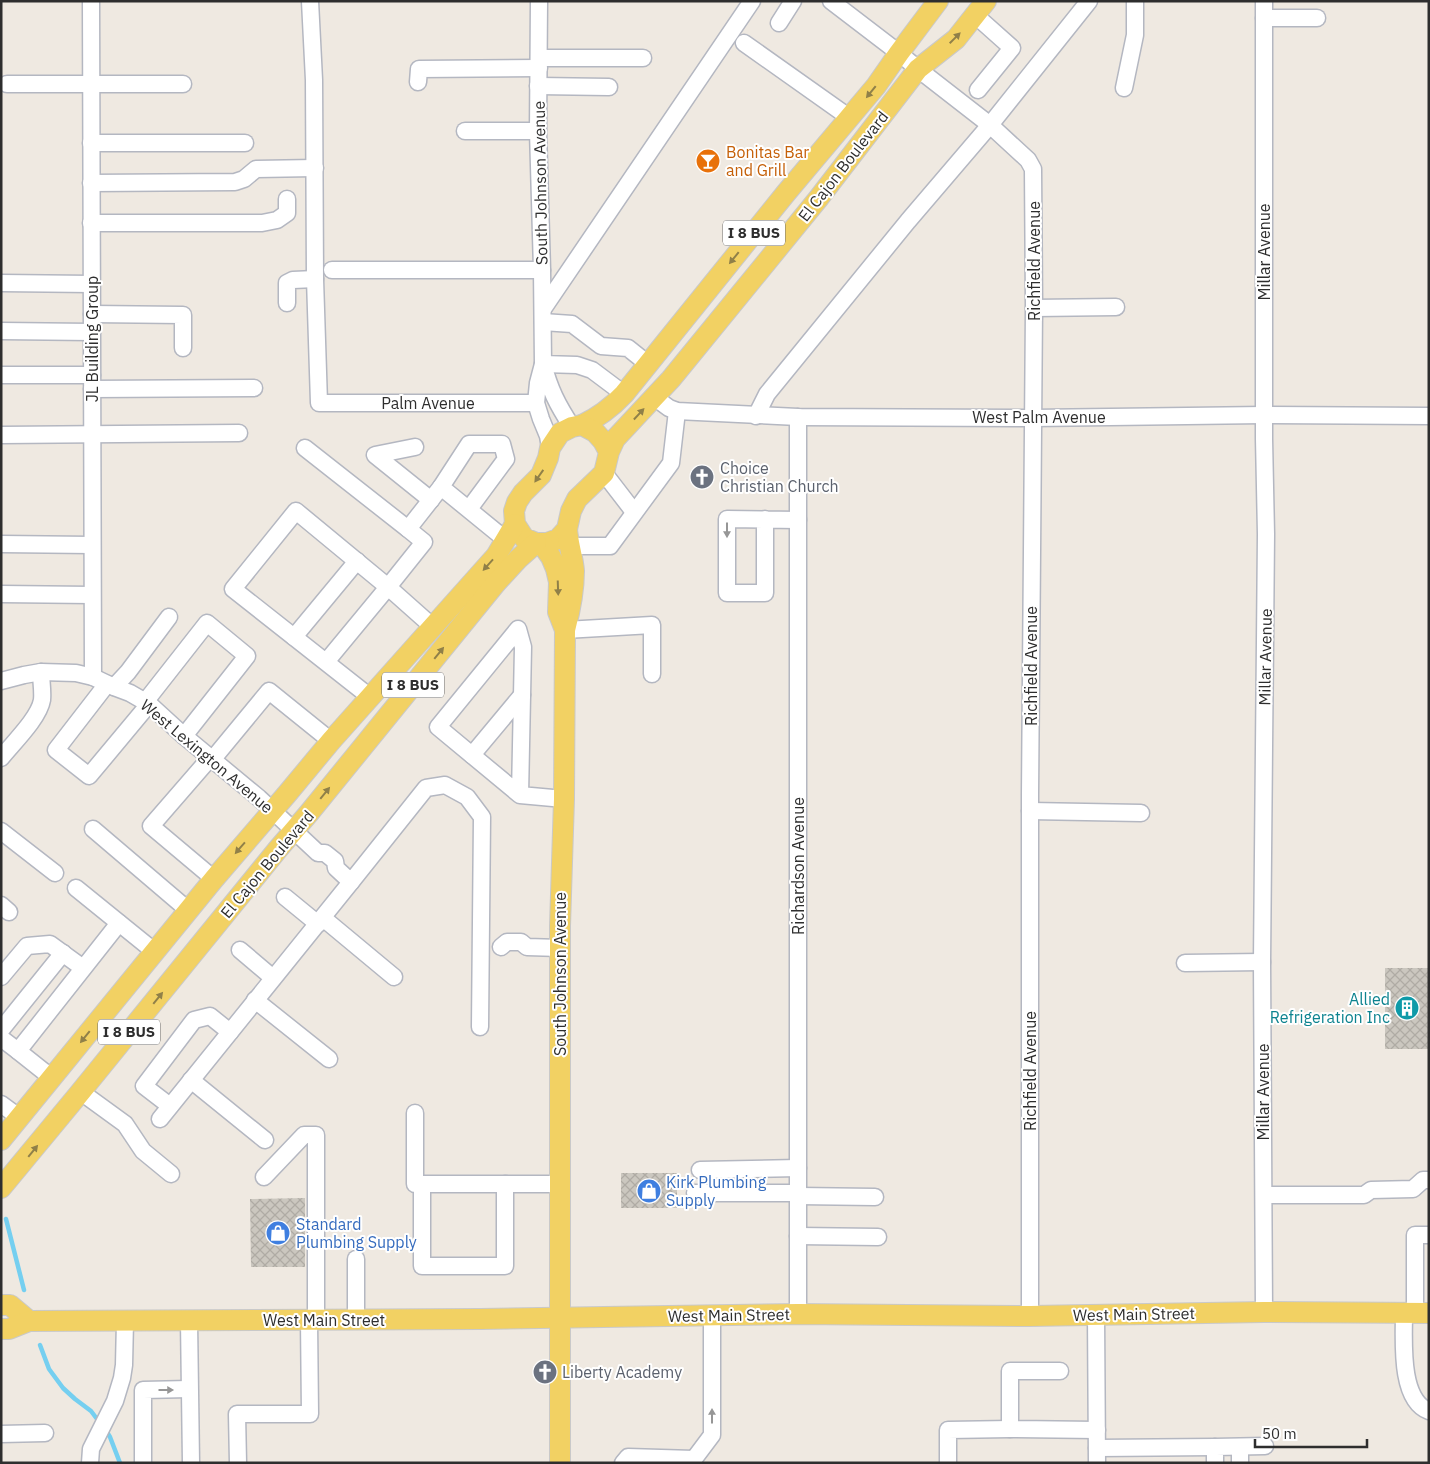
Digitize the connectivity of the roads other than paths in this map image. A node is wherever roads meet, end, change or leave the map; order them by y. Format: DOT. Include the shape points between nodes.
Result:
graph roads {
  1 [pos="91,1"];
  2 [pos="310,1"];
  3 [pos="539,1"];
  4 [pos="752,1"];
  5 [pos="793,1"];
  6 [pos="831,1"];
  7 [pos="938,1"];
  8 [pos="1089,1"];
  9 [pos="1134,1"];
  10 [pos="981,8"];
  11 [pos="1264,10"];
  12 [pos="1317,18"];
  13 [pos="779,23"];
  14 [pos="744,43"];
  15 [pos="899,52"];
  16 [pos="643,58"];
  17 [pos="538,63"];
  18 [pos="918,69"];
  19 [pos="418,82"];
  20 [pos="7,84"];
  21 [pos="91,84"];
  22 [pos="183,84"];
  23 [pos="538,86"];
  24 [pos="609,87"];
  25 [pos="1124,88"];
  26 [pos="978,90"];
  27 [pos="850,118"];
  28 [pos="990,125"];
  29 [pos="465,131"];
  30 [pos="538,131"];
  31 [pos="91,143"];
  32 [pos="245,143"];
  33 [pos="315,168"];
  34 [pos="91,183"];
  35 [pos="287,199"];
  36 [pos="91,223"];
  37 [pos="332,270"];
  38 [pos="542,270"];
  39 [pos="315,279"];
  40 [pos="1,283"];
  41 [pos="92,284"];
  42 [pos="286,303"];
  43 [pos="1116,307"];
  44 [pos="1034,308"];
  45 [pos="92,314"];
  46 [pos="543,315"];
  47 [pos="1,331"];
  48 [pos="92,332"];
  49 [pos="601,346"];
  50 [pos="183,348"];
  51 [pos="543,364"];
  52 [pos="648,364"];
  53 [pos="584,367"];
  54 [pos="1,375"];
  55 [pos="92,382"];
  56 [pos="254,388"];
  57 [pos="624,394"];
  58 [pos="654,397"];
  59 [pos="536,403"];
  60 [pos="677,411"];
  61 [pos="1264,415"];
  62 [pos="756,416"];
  63 [pos="1429,416"];
  64 [pos="798,418"];
  65 [pos="1033,418"];
  66 [pos="577,426"];
  67 [pos="240,433"];
  68 [pos="92,434"];
  69 [pos="1,435"];
  70 [pos="415,446"];
  71 [pos="305,448"];
  72 [pos="550,448"];
  73 [pos="609,452"];
  74 [pos="604,473"];
  75 [pos="436,494"];
  76 [pos="469,509"];
  77 [pos="634,512"];
  78 [pos="764,519"];
  79 [pos="798,520"];
  80 [pos="408,529"];
  81 [pos="510,532"];
  82 [pos="568,537"];
  83 [pos="538,543"];
  84 [pos="1,544"];
  85 [pos="92,545"];
  86 [pos="357,561"];
  87 [pos="388,587"];
  88 [pos="1,594"];
  89 [pos="92,595"];
  90 [pos="169,617"];
  91 [pos="433,627"];
  92 [pos="565,630"];
  93 [pos="294,637"];
  94 [pos="326,662"];
  95 [pos="41,672"];
  96 [pos="652,674"];
  97 [pos="1,681"];
  98 [pos="105,683"];
  99 [pos="522,695"];
  100 [pos="370,697"];
  101 [pos="147,703"];
  102 [pos="184,736"];
  103 [pos="331,741"];
  104 [pos="472,755"];
  105 [pos="1,758"];
  106 [pos="211,759"];
  107 [pos="520,795"];
  108 [pos="564,799"];
  109 [pos="272,811"];
  110 [pos="1030,811"];
  111 [pos="1141,813"];
  112 [pos="94,829"];
  113 [pos="294,830"];
  114 [pos="1,831"];
  115 [pos="55,873"];
  116 [pos="214,879"];
  117 [pos="351,882"];
  118 [pos="76,888"];
  119 [pos="285,897"];
  120 [pos="188,910"];
  121 [pos="320,921"];
  122 [pos="119,922"];
  123 [pos="481,947"];
  124 [pos="560,948"];
  125 [pos="240,950"];
  126 [pos="155,952"];
  127 [pos="63,953"];
  128 [pos="1186,962"];
  129 [pos="1262,962"];
  130 [pos="83,968"];
  131 [pos="1,977"];
  132 [pos="394,977"];
  133 [pos="273,978"];
  134 [pos="256,1000"];
  135 [pos="480,1027"];
  136 [pos="1,1030"];
  137 [pos="230,1032"];
  138 [pos="1,1038"];
  139 [pos="18,1052"];
  140 [pos="329,1059"];
  141 [pos="52,1078"];
  142 [pos="191,1080"];
  143 [pos="81,1092"];
  144 [pos="1,1104"];
  145 [pos="170,1106"];
  146 [pos="415,1113"];
  147 [pos="20,1118"];
  148 [pos="160,1119"];
  149 [pos="1,1140"];
  150 [pos="265,1140"];
  151 [pos="798,1168"];
  152 [pos="700,1170"];
  153 [pos="171,1174"];
  154 [pos="264,1177"];
  155 [pos="1429,1180"];
  156 [pos="422,1184"];
  157 [pos="505,1184"];
  158 [pos="560,1184"];
  159 [pos="1,1188"];
  160 [pos="695,1193"];
  161 [pos="798,1195"];
  162 [pos="1264,1195"];
  163 [pos="875,1197"];
  164 [pos="1429,1235"];
  165 [pos="798,1236"];
  166 [pos="878,1237"];
  167 [pos="356,1259"];
  168 [pos="1422,1281"];
  169 [pos="1,1305"];
  170 [pos="1264,1312"];
  171 [pos="1416,1313"];
  172 [pos="798,1314"];
  173 [pos="712,1315"];
  174 [pos="1096,1315"];
  175 [pos="1030,1316"];
  176 [pos="560,1318"];
  177 [pos="29,1320"];
  178 [pos="189,1320"];
  179 [pos="312,1320"];
  180 [pos="356,1320"];
  181 [pos="125,1321"];
  182 [pos="1,1329"];
  183 [pos="1060,1371"];
  184 [pos="189,1389"];
  185 [pos="1429,1411"];
  186 [pos="1010,1429"];
  187 [pos="1097,1430"];
  188 [pos="44,1433"];
  189 [pos="1,1434"];
  190 [pos="1265,1446"];
  191 [pos="1097,1455"];
  192 [pos="1215,1455"];
  193 [pos="1240,1455"];
  194 [pos="694,1461"];
  195 [pos="90,1463"];
  196 [pos="143,1463"];
  197 [pos="191,1463"];
  198 [pos="238,1463"];
  199 [pos="560,1463"];
  200 [pos="623,1463"];
  201 [pos="948,1463"];
  1 -- 21 [label="street, JL Building Group"];
  2 -- 33 [label="street"];
  3 -- 17 [label="street, South Johnson Avenue"];
  4 -- 46 [label="street"];
  5 -- 13 [label="street"];
  6 -- 15 [label="street, Richfield Avenue"];
  7 -- 15 [label="main road, El Cajon Boulevard / I 8 BUS"];
  8 -- 28 [label="street"];
  9 -- 25 [label="street" via="1135,35"];
  18 -- 10 [label="main road, El Cajon Boulevard / I 8 BUS, one-way" via="956,39"];
  10 -- 26 [label="street" via="1012,48"];
  11 -- 12 [label="street"];
  11 -- 61 [label="street, Millar Avenue"];
  14 -- 27 [label="street"];
  15 -- 18 [label="street, Richfield Avenue"];
  15 -- 27 [label="main road, El Cajon Boulevard / I 8 BUS, one-way"];
  16 -- 17 [label="street"];
  17 -- 19 [label="street" via="419,69"];
  17 -- 23 [label="street, South Johnson Avenue"];
  18 -- 28 [label="street, Richfield Avenue"];
  18 -- 58 [label="main road, El Cajon Boulevard / I 8 BUS" via="818,199"];
  20 -- 21 [label="street"];
  21 -- 22 [label="street"];
  21 -- 31 [label="street, JL Building Group"];
  23 -- 24 [label="street"];
  23 -- 30 [label="street, South Johnson Avenue"];
  27 -- 52 [label="main road, El Cajon Boulevard / I 8 BUS, one-way"];
  28 -- 44 [label="street, Richfield Avenue" via="1028,160 1033,169"];
  28 -- 62 [label="street" via="768,394"];
  29 -- 30 [label="street"];
  30 -- 38 [label="street, South Johnson Avenue"];
  31 -- 32 [label="street"];
  31 -- 34 [label="street, JL Building Group"];
  33 -- 34 [label="street" via="256,169 244,180 235,182"];
  33 -- 39 [label="street"];
  34 -- 36 [label="street, JL Building Group"];
  35 -- 36 [label="street" via="286,213 278,220 262,223"];
  36 -- 41 [label="street, JL Building Group"];
  37 -- 38 [label="street"];
  38 -- 46 [label="street, South Johnson Avenue"];
  39 -- 42 [label="street" via="287,283"];
  39 -- 59 [label="street, Palm Avenue" via="319,403"];
  40 -- 41 [label="street"];
  41 -- 45 [label="street, JL Building Group"];
  43 -- 44 [label="street"];
  44 -- 65 [label="street, Richfield Avenue"];
  45 -- 48 [label="street, JL Building Group"];
  45 -- 50 [label="street" via="183,315"];
  46 -- 49 [label="street" via="572,324"];
  46 -- 51 [label="street, South Johnson Avenue"];
  47 -- 48 [label="street"];
  48 -- 55 [label="street, JL Building Group"];
  49 -- 52 [label="street" via="628,348"];
  49 -- 53 [label="street"];
  51 -- 53 [label="street"];
  51 -- 59 [label="street, South Johnson Avenue"];
  51 -- 66 [label="street, South Johnson Avenue" via="554,396"];
  52 -- 57 [label="main road, El Cajon Boulevard / I 8 BUS"];
  53 -- 57 [label="street"];
  54 -- 55 [label="street"];
  55 -- 56 [label="street"];
  55 -- 68 [label="street, JL Building Group"];
  57 -- 66 [label="main road, El Cajon Boulevard / I 8 BUS" via="598,418"];
  58 -- 60 [label="street, West Palm Avenue"];
  73 -- 58 [label="main road, El Cajon Boulevard / I 8 BUS, one-way" via="615,439"];
  59 -- 72 [label="street, South Johnson Avenue"];
  60 -- 62 [label="street, West Palm Avenue"];
  60 -- 77 [label="street" via="671,463"];
  61 -- 63 [label="street, West Palm Avenue"];
  61 -- 65 [label="street, West Palm Avenue"];
  61 -- 129 [label="street, Millar Avenue"];
  62 -- 64 [label="street, West Palm Avenue"];
  64 -- 65 [label="street, West Palm Avenue"];
  64 -- 79 [label="street, Richardson Avenue"];
  65 -- 110 [label="street, Richfield Avenue"];
  66 -- 72 [label="main road, I 8 BUS" via="560,433"];
  66 -- 73 [label="main road" via="595,432"];
  67 -- 68 [label="street"];
  68 -- 69 [label="street"];
  68 -- 85 [label="street, JL Building Group"];
  70 -- 75 [label="street" via="376,456"];
  71 -- 80 [label="street"];
  72 -- 81 [label="main road, I 8 BUS, one-way" via="541,475 517,502"];
  73 -- 74 [label="main road, I 8 BUS"];
  74 -- 77 [label="street"];
  74 -- 82 [label="main road" via="577,500 571,511"];
  75 -- 76 [label="street"];
  75 -- 76 [label="street" via="470,444 502,444 506,459"];
  75 -- 80 [label="street"];
  76 -- 81 [label="street"];
  77 -- 82 [label="street" via="610,546"];
  78 -- 78 [label="street, one-way" via="727,519 727,593 765,593"];
  78 -- 79 [label="street"];
  79 -- 151 [label="street, Richardson Avenue"];
  80 -- 87 [label="street" via="424,542"];
  81 -- 83 [label="main road, South Johnson Avenue"];
  81 -- 91 [label="main road, El Cajon Boulevard / I 8 BUS, one-way" via="496,556"];
  82 -- 83 [label="main road, I 8 BUS"];
  82 -- 92 [label="main road, South Johnson Avenue" via="574,570 571,609"];
  83 -- 92 [label="main road, South Johnson Avenue, one-way" via="551,557 556,569 558,612"];
  113 -- 83 [label="main road, El Cajon Boulevard / I 8 BUS, one-way" via="496,583"];
  84 -- 85 [label="street"];
  85 -- 89 [label="street, JL Building Group"];
  86 -- 87 [label="street"];
  86 -- 93 [label="street"];
  86 -- 93 [label="street" via="296,511 233,589"];
  87 -- 91 [label="street"];
  87 -- 94 [label="street"];
  88 -- 89 [label="street"];
  89 -- 98 [label="street, JL Building Group"];
  90 -- 98 [label="street" via="128,672"];
  91 -- 100 [label="main road, El Cajon Boulevard / I 8 BUS"];
  92 -- 96 [label="street" via="652,625"];
  92 -- 108 [label="main road, South Johnson Avenue"];
  93 -- 94 [label="street"];
  94 -- 100 [label="street"];
  95 -- 97 [label="street, West Lexington Avenue"];
  95 -- 98 [label="street, West Lexington Avenue" via="76,673"];
  95 -- 105 [label="street" via="42,698 36,716"];
  98 -- 101 [label="street, West Lexington Avenue"];
  98 -- 101 [label="street" via="56,750 89,776"];
  99 -- 104 [label="street"];
  99 -- 104 [label="street" via="523,646 518,629 438,726"];
  99 -- 107 [label="street"];
  100 -- 103 [label="main road, El Cajon Boulevard / I 8 BUS"];
  101 -- 102 [label="street, West Lexington Avenue"];
  101 -- 102 [label="street" via="207,623 248,656"];
  102 -- 106 [label="street, West Lexington Avenue"];
  103 -- 106 [label="street" via="269,691"];
  103 -- 109 [label="main road, El Cajon Boulevard / I 8 BUS"];
  104 -- 107 [label="street"];
  106 -- 109 [label="street, West Lexington Avenue"];
  106 -- 116 [label="street" via="151,826"];
  107 -- 108 [label="street"];
  108 -- 124 [label="main road, South Johnson Avenue"];
  109 -- 113 [label="street, West Lexington Avenue"];
  109 -- 116 [label="main road, El Cajon Boulevard / I 8 BUS, one-way"];
  110 -- 111 [label="street"];
  110 -- 175 [label="street, Richfield Avenue"];
  112 -- 120 [label="street"];
  113 -- 117 [label="street, West Lexington Avenue" via="318,853 318,859 330,868 336,868"];
  143 -- 113 [label="main road, El Cajon Boulevard / I 8 BUS, one-way"];
  114 -- 115 [label="street"];
  116 -- 120 [label="main road, El Cajon Boulevard / I 8 BUS"];
  117 -- 121 [label="street"];
  117 -- 123 [label="street" via="426,788 445,785 467,797 482,818"];
  118 -- 122 [label="street"];
  119 -- 121 [label="street"];
  120 -- 126 [label="main road, El Cajon Boulevard / I 8 BUS"];
  121 -- 132 [label="street"];
  121 -- 133 [label="street"];
  122 -- 126 [label="street"];
  122 -- 130 [label="street"];
  123 -- 124 [label="street" via="501,947 506,952 522,952 527,947"];
  123 -- 135 [label="street"];
  124 -- 158 [label="main road, South Johnson Avenue"];
  125 -- 133 [label="street"];
  126 -- 141 [label="main road, El Cajon Boulevard / I 8 BUS, one-way"];
  127 -- 130 [label="street"];
  127 -- 131 [label="street" via="50,944 26,946"];
  127 -- 136 [label="street"];
  128 -- 129 [label="street"];
  129 -- 162 [label="street, Millar Avenue"];
  130 -- 139 [label="street"];
  133 -- 134 [label="street"];
  134 -- 137 [label="street"];
  134 -- 140 [label="street"];
  137 -- 142 [label="street"];
  137 -- 145 [label="street" via="210,1016 194,1020 144,1086"];
  138 -- 139 [label="street"];
  139 -- 141 [label="street"];
  141 -- 147 [label="main road, El Cajon Boulevard / I 8 BUS"];
  142 -- 145 [label="street"];
  142 -- 150 [label="street"];
  143 -- 153 [label="street" via="124,1124 143,1151"];
  159 -- 143 [label="main road, El Cajon Boulevard / I 8 BUS, one-way"];
  144 -- 147 [label="street"];
  145 -- 148 [label="street"];
  146 -- 156 [label="street" via="415,1184"];
  147 -- 149 [label="main road, El Cajon Boulevard / I 8 BUS"];
  151 -- 152 [label="street"];
  151 -- 161 [label="street, Richardson Avenue"];
  154 -- 179 [label="street" via="304,1135 316,1135"];
  155 -- 162 [label="street" via="1423,1180 1413,1189 1371,1190 1364,1195"];
  156 -- 157 [label="street"];
  156 -- 157 [label="street" via="422,1266 505,1266"];
  157 -- 158 [label="street"];
  158 -- 176 [label="main road, South Johnson Avenue"];
  160 -- 161 [label="street"];
  161 -- 163 [label="street"];
  161 -- 165 [label="street, Richardson Avenue"];
  162 -- 170 [label="street, Millar Avenue"];
  164 -- 168 [label="street" via="1415,1235"];
  165 -- 166 [label="street"];
  165 -- 172 [label="street, Richardson Avenue"];
  167 -- 180 [label="street"];
  168 -- 171 [label="street"];
  169 -- 177 [label="main road" via="10,1305"];
  170 -- 171 [label="main road, West Main Street"];
  170 -- 174 [label="main road, West Main Street"];
  171 -- 185 [label="street" via="1404,1362 1415,1400"];
  172 -- 173 [label="main road, West Main Street"];
  172 -- 175 [label="main road, West Main Street"];
  173 -- 176 [label="main road, West Main Street"];
  194 -- 173 [label="street, one-way" via="712,1435"];
  174 -- 175 [label="main road, West Main Street"];
  174 -- 187 [label="street"];
  176 -- 180 [label="main road, West Main Street"];
  176 -- 199 [label="main road, South Johnson Avenue"];
  177 -- 181 [label="main road, West Main Street"];
  177 -- 182 [label="main road, West Main Street"];
  178 -- 179 [label="main road, West Main Street"];
  178 -- 181 [label="main road, West Main Street"];
  178 -- 184 [label="street"];
  179 -- 180 [label="main road, West Main Street"];
  179 -- 198 [label="street" via="310,1414 237,1414"];
  181 -- 195 [label="street" via="119,1389 90,1449"];
  183 -- 186 [label="street" via="1010,1371"];
  196 -- 184 [label="street, one-way" via="143,1390"];
  184 -- 197 [label="street"];
  186 -- 187 [label="street"];
  186 -- 201 [label="street" via="948,1430"];
  187 -- 191 [label="street"];
  188 -- 189 [label="street"];
  190 -- 193 [label="street"];
  191 -- 192 [label="street"];
  192 -- 193 [label="street"];
  194 -- 200 [label="street" via="628,1457"];
}
